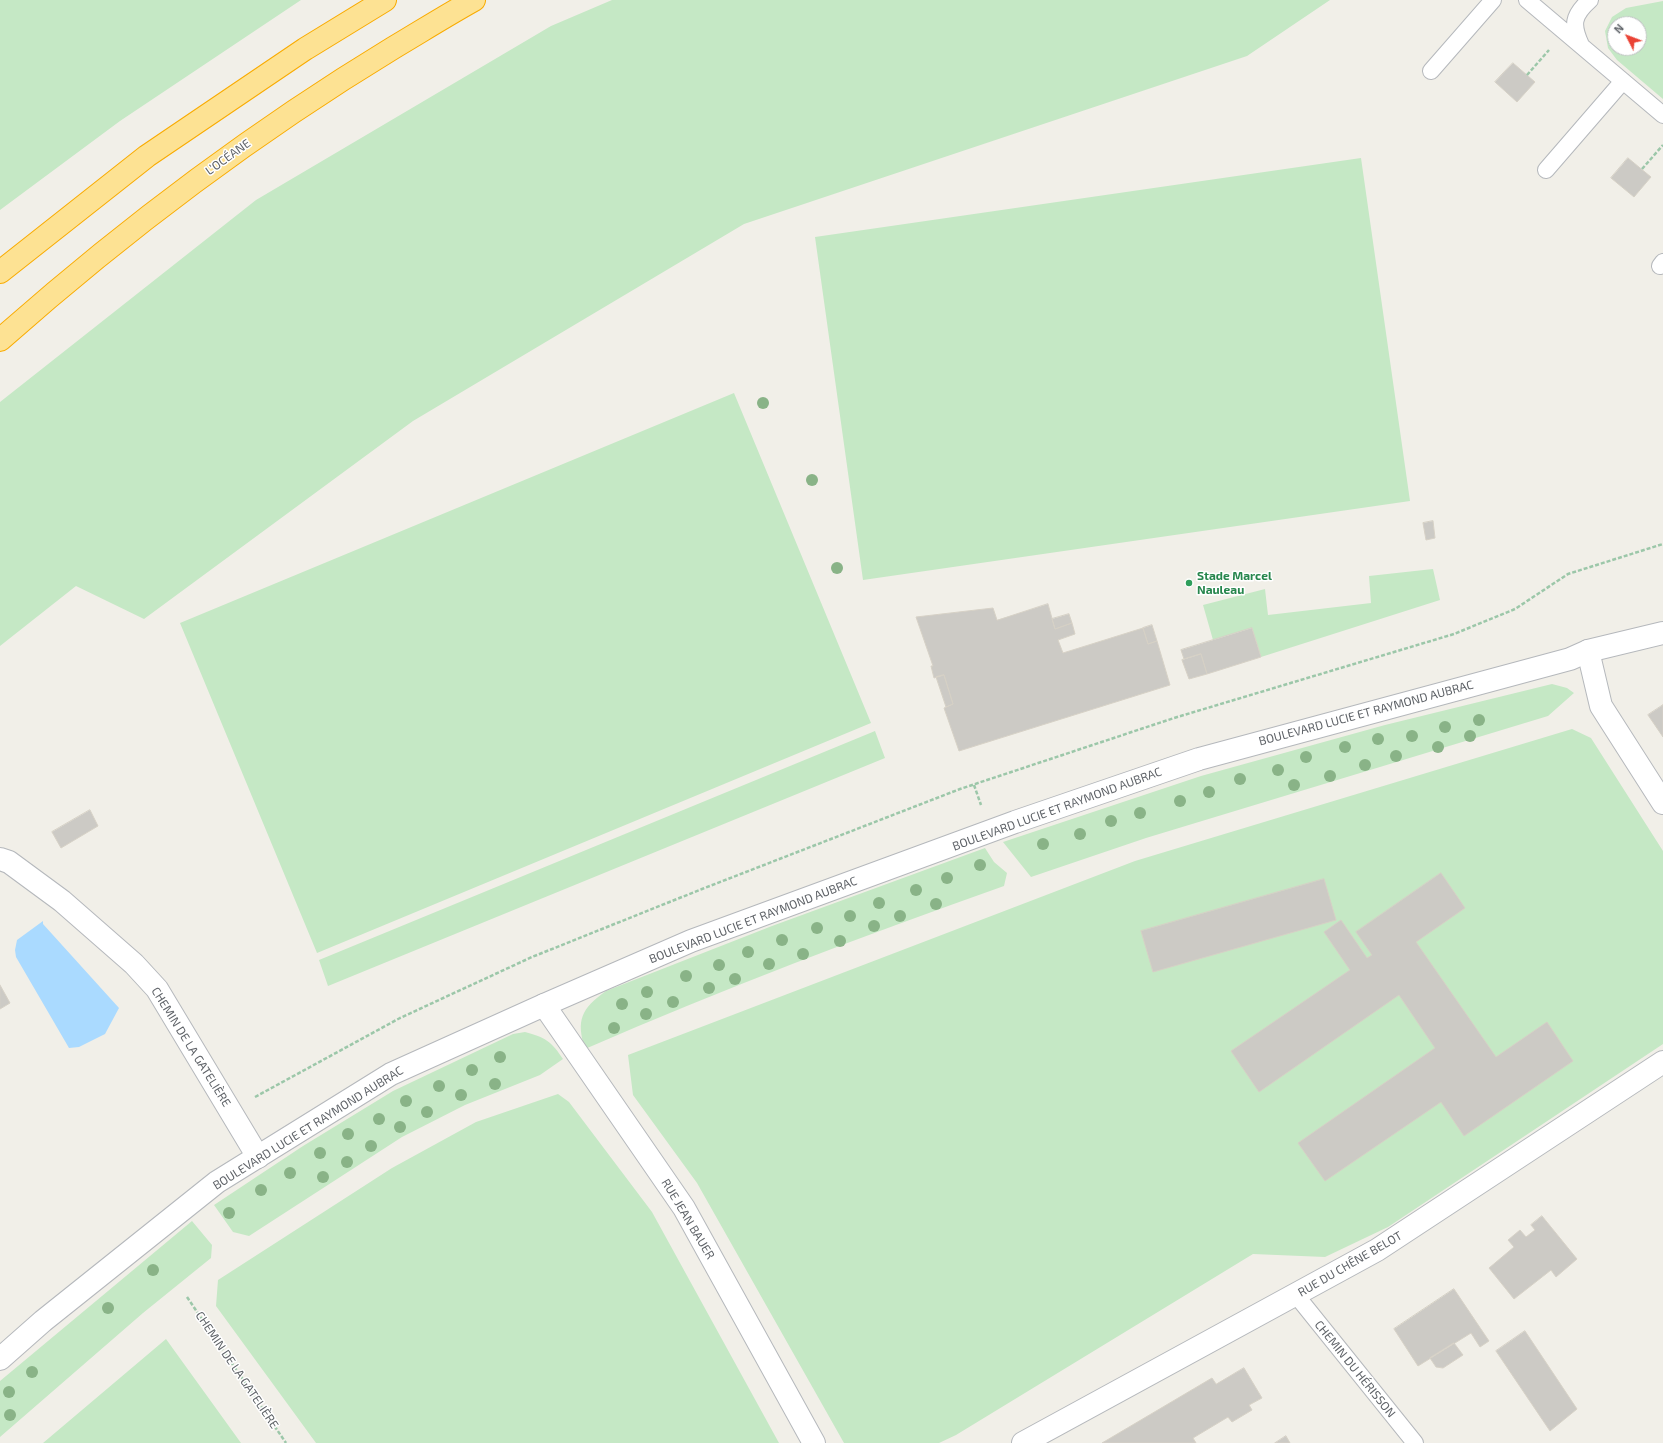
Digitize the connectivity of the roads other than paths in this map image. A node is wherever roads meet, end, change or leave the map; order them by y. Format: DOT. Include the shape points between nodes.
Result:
graph roads {
  1 [pos="385,0"];
  2 [pos="474,0"];
  3 [pos="1493,0"];
  4 [pos="1527,0"];
  5 [pos="1590,0"];
  6 [pos="1580,46"];
  7 [pos="1431,71"];
  8 [pos="1622,81"];
  9 [pos="1663,115"];
  10 [pos="1546,170"];
  11 [pos="0,272"];
  12 [pos="0,340"];
  13 [pos="1663,632"];
  14 [pos="1588,651"];
  15 [pos="1663,803"];
  16 [pos="0,859"];
  17 [pos="544,1005"];
  18 [pos="1663,1062"];
  19 [pos="258,1157"];
  20 [pos="1296,1294"];
  21 [pos="0,1359"];
  22 [pos="814,1443"];
  23 [pos="1023,1443"];
  24 [pos="1415,1443"];
  1 -- 11 [label="highway" via="304,49 147,156"];
  2 -- 12 [label="highway, L’OCÉANE" via="351,74 246,143 147,216 51,294"];
  3 -- 7 [label="lane"];
  4 -- 6 [label="lane"];
  5 -- 6 [label="lane" via="1575,22 1574,30"];
  6 -- 8 [label="lane"];
  8 -- 9 [label="lane"];
  8 -- 10 [label="lane"];
  13 -- 14 [label="street, BOULEVARD LUCIE ET RAYMOND AUBRAC"];
  14 -- 15 [label="street" via="1601,706"];
  14 -- 17 [label="street, BOULEVARD LUCIE ET RAYMOND AUBRAC" via="1199,759 1015,822 691,941"];
  16 -- 19 [label="street, CHEMIN DE LA GATELIÈRE" via="9,862 62,901 134,964 157,989"];
  17 -- 19 [label="street, BOULEVARD LUCIE ET RAYMOND AUBRAC" via="391,1074"];
  17 -- 22 [label="street, RUE JEAN BAUER" via="684,1208"];
  18 -- 20 [label="street, RUE DU CHÊNE BELOT" via="1377,1250"];
  19 -- 21 [label="street, BOULEVARD LUCIE ET RAYMOND AUBRAC" via="217,1182 158,1228"];
  20 -- 23 [label="street, RUE DU CHÊNE BELOT"];
  20 -- 24 [label="lane, CHEMIN DU HÉRISSON"];
}
